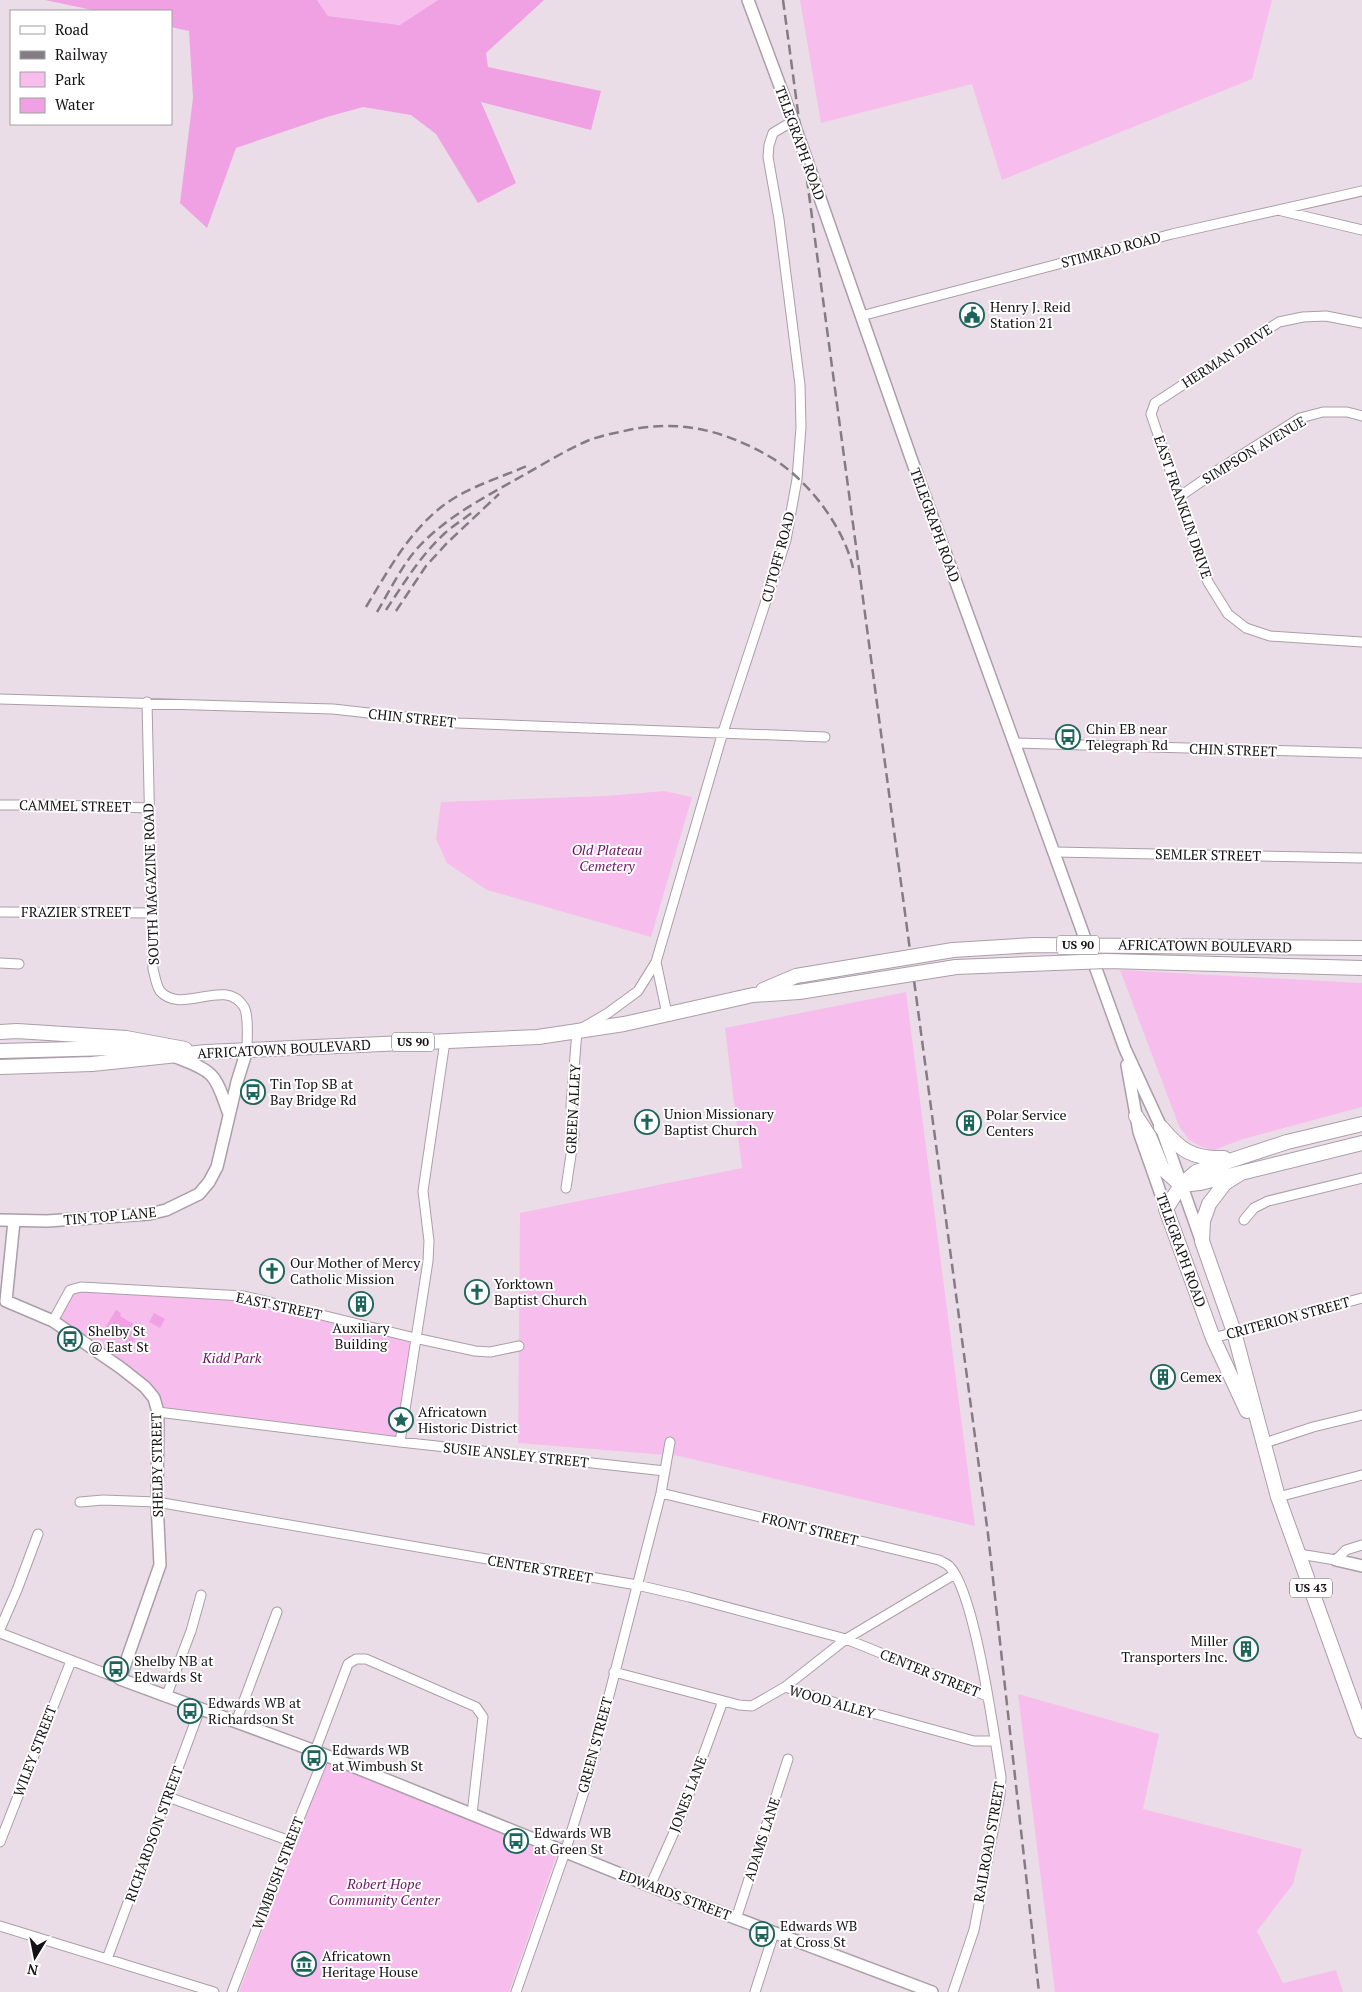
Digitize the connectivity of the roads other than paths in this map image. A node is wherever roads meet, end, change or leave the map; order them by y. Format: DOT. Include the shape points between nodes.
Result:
graph roads {
  1 [pos="748,0"];
  2 [pos="793,121"];
  3 [pos="1362,192"];
  4 [pos="1275,210"];
  5 [pos="1362,230"];
  6 [pos="861,316"];
  7 [pos="1362,323"];
  8 [pos="1155,403"];
  9 [pos="1362,416"];
  10 [pos="1179,497"];
  11 [pos="1362,642"];
  12 [pos="0,699"];
  13 [pos="147,702"];
  14 [pos="723,732"];
  15 [pos="825,737"];
  16 [pos="1014,743"];
  17 [pos="1362,753"];
  18 [pos="0,805"];
  19 [pos="149,808"];
  20 [pos="1054,852"];
  21 [pos="1362,858"];
  22 [pos="0,912"];
  23 [pos="152,913"];
  24 [pos="1362,948"];
  25 [pos="656,962"];
  26 [pos="0,963"];
  27 [pos="20,964"];
  28 [pos="1362,968"];
  29 [pos="753,994"];
  30 [pos="667,1014"];
  31 [pos="578,1031"];
  32 [pos="0,1032"];
  33 [pos="444,1041"];
  34 [pos="1124,1049"];
  35 [pos="247,1050"];
  36 [pos="0,1051"];
  37 [pos="206,1052"];
  38 [pos="170,1055"];
  39 [pos="0,1067"];
  40 [pos="229,1114"];
  41 [pos="1136,1116"];
  42 [pos="1362,1124"];
  43 [pos="1161,1127"];
  44 [pos="1362,1143"];
  45 [pos="1237,1158"];
  46 [pos="1241,1173"];
  47 [pos="1362,1178"];
  48 [pos="1181,1184"];
  49 [pos="566,1188"];
  50 [pos="1166,1208"];
  51 [pos="0,1220"];
  52 [pos="1244,1220"];
  53 [pos="14,1221"];
  54 [pos="1202,1241"];
  55 [pos="1362,1298"];
  56 [pos="3,1300"];
  57 [pos="53,1321"];
  58 [pos="1234,1332"];
  59 [pos="415,1338"];
  60 [pos="1213,1338"];
  61 [pos="519,1346"];
  62 [pos="158,1412"];
  63 [pos="1362,1415"];
  64 [pos="400,1442"];
  65 [pos="670,1442"];
  66 [pos="1262,1444"];
  67 [pos="665,1470"];
  68 [pos="1362,1475"];
  69 [pos="661,1493"];
  70 [pos="1278,1497"];
  71 [pos="80,1502"];
  72 [pos="157,1502"];
  73 [pos="38,1534"];
  74 [pos="1362,1545"];
  75 [pos="1299,1554"];
  76 [pos="1336,1560"];
  77 [pos="1362,1566"];
  78 [pos="955,1574"];
  79 [pos="637,1585"];
  80 [pos="201,1595"];
  81 [pos="277,1612"];
  82 [pos="0,1631"];
  83 [pos="846,1639"];
  84 [pos="71,1661"];
  85 [pos="614,1672"];
  86 [pos="120,1679"];
  87 [pos="785,1687"];
  88 [pos="987,1696"];
  89 [pos="166,1697"];
  90 [pos="723,1701"];
  91 [pos="200,1709"];
  92 [pos="236,1722"];
  93 [pos="1362,1731"];
  94 [pos="995,1740"];
  95 [pos="320,1753"];
  96 [pos="788,1759"];
  97 [pos="168,1797"];
  98 [pos="472,1814"];
  99 [pos="1,1838"];
  100 [pos="290,1841"];
  101 [pos="565,1852"];
  102 [pos="650,1886"];
  103 [pos="736,1919"];
  104 [pos="0,1926"];
  105 [pos="774,1933"];
  106 [pos="107,1958"];
  107 [pos="214,1992"];
  108 [pos="232,1992"];
  109 [pos="516,1992"];
  110 [pos="755,1992"];
  111 [pos="932,1992"];
  112 [pos="953,1992"];
  1 -- 2 [label="street, TELEGRAPH ROAD"];
  2 -- 6 [label="street, TELEGRAPH ROAD"];
  2 -- 14 [label="street, CUTOFF ROAD" via="773,133 768,157 800,385 797,479 786,540"];
  3 -- 4 [label="street, STIMRAD ROAD"];
  4 -- 5 [label="street"];
  4 -- 6 [label="street, STIMRAD ROAD"];
  6 -- 16 [label="street, TELEGRAPH ROAD"];
  7 -- 8 [label="street, HERMAN DRIVE" via="1326,316 1279,322"];
  8 -- 10 [label="street, EAST FRANKLIN DRIVE" via="1151,414"];
  9 -- 10 [label="street, SIMPSON AVENUE" via="1322,412 1300,418"];
  10 -- 11 [label="street, EAST FRANKLIN DRIVE" via="1208,582 1228,614 1246,628 1270,636"];
  12 -- 13 [label="street, CHIN STREET"];
  13 -- 14 [label="street, CHIN STREET" via="334,710 458,723"];
  13 -- 19 [label="street, SOUTH MAGAZINE ROAD"];
  14 -- 15 [label="street, CHIN STREET"];
  14 -- 25 [label="street, CUTOFF ROAD"];
  16 -- 17 [label="street, CHIN STREET"];
  16 -- 20 [label="street, TELEGRAPH ROAD"];
  18 -- 19 [label="street, CAMMEL STREET"];
  19 -- 23 [label="street, SOUTH MAGAZINE ROAD"];
  20 -- 21 [label="street, SEMLER STREET"];
  20 -- 34 [label="street, TELEGRAPH ROAD"];
  22 -- 23 [label="street, FRAZIER STREET"];
  23 -- 35 [label="street, SOUTH MAGAZINE ROAD" via="153,968 161,991 181,999 221,994 236,999 244,1007 246,1015"];
  24 -- 29 [label="main road, AFRICATOWN BOULEVARD / US 90, bridge" via="1034,945 953,950 796,976"];
  25 -- 30 [label="street, CUTOFF ROAD"];
  25 -- 31 [label="street, CUTOFF ROAD" via="638,991"];
  26 -- 27 [label="street"];
  28 -- 29 [label="main road, AFRICATOWN BOULEVARD / US 90, bridge" via="1107,962 956,967 799,992"];
  29 -- 30 [label="main road, AFRICATOWN BOULEVARD / US 90"];
  30 -- 31 [label="main road, AFRICATOWN BOULEVARD / US 90"];
  31 -- 33 [label="main road, AFRICATOWN BOULEVARD / US 90" via="538,1037"];
  31 -- 49 [label="street, GREEN ALLEY" via="571,1106 574,1135"];
  32 -- 37 [label="main road" via="126,1038"];
  33 -- 35 [label="main road, AFRICATOWN BOULEVARD / US 90"];
  33 -- 59 [label="street" via="423,1191 428,1261"];
  34 -- 41 [label="street, TELEGRAPH ROAD"];
  34 -- 43 [label="street, TELEGRAPH ROAD"];
  35 -- 37 [label="main road, AFRICATOWN BOULEVARD / US 90"];
  35 -- 40 [label="street, TIN TOP LANE"];
  36 -- 38 [label="main road, AFRICATOWN BOULEVARD / US 90" via="111,1048"];
  37 -- 38 [label="main road, AFRICATOWN BOULEVARD / US 90"];
  38 -- 39 [label="main road, AFRICATOWN BOULEVARD / US 90" via="92,1064"];
  38 -- 40 [label="street" via="211,1075"];
  40 -- 53 [label="street, TIN TOP LANE" via="217,1167 210,1182 199,1194 182,1204 149,1214"];
  41 -- 48 [label="main road" via="1149,1136 1162,1168"];
  41 -- 50 [label="street, TELEGRAPH ROAD"];
  42 -- 45 [label="main road"];
  43 -- 45 [label="main road" via="1174,1143 1193,1156"];
  43 -- 48 [label="street, TELEGRAPH ROAD"];
  44 -- 46 [label="main road"];
  45 -- 48 [label="main road" via="1196,1172"];
  46 -- 48 [label="main road"];
  46 -- 54 [label="main road" via="1225,1183 1209,1204 1203,1221"];
  47 -- 52 [label="street" via="1268,1201 1254,1208"];
  48 -- 50 [label="main road"];
  48 -- 54 [label="street, TELEGRAPH ROAD"];
  50 -- 60 [label="main road, TELEGRAPH ROAD / US 43"];
  51 -- 53 [label="street, TIN TOP LANE"];
  53 -- 56 [label="street"];
  54 -- 58 [label="main road, TELEGRAPH ROAD / US 43"];
  55 -- 58 [label="street, CRITERION STREET"];
  56 -- 57 [label="street, SHELBY STREET"];
  57 -- 59 [label="street, EAST STREET" via="70,1290 80,1287 244,1296"];
  57 -- 62 [label="street, SHELBY STREET" via="145,1387 154,1398"];
  58 -- 60 [label="street, CRITERION STREET"];
  58 -- 66 [label="main road, TELEGRAPH ROAD / US 43"];
  59 -- 61 [label="street, EAST STREET" via="476,1351 490,1352"];
  59 -- 64 [label="street"];
  60 -- 66 [label="main road, TELEGRAPH ROAD / US 43"];
  62 -- 64 [label="street, SUSIE ANSLEY STREET"];
  62 -- 72 [label="street, SHELBY STREET"];
  63 -- 66 [label="street"];
  64 -- 67 [label="street, SUSIE ANSLEY STREET"];
  65 -- 67 [label="street"];
  66 -- 70 [label="main road, TELEGRAPH ROAD / US 43"];
  67 -- 69 [label="street, GREEN STREET"];
  68 -- 70 [label="street"];
  69 -- 78 [label="street, FRONT STREET" via="939,1560"];
  69 -- 79 [label="street, GREEN STREET"];
  70 -- 75 [label="main road, TELEGRAPH ROAD / US 43"];
  71 -- 72 [label="street, CENTER STREET"];
  72 -- 79 [label="street, CENTER STREET"];
  72 -- 86 [label="street, SHELBY STREET" via="160,1565"];
  73 -- 82 [label="street"];
  74 -- 76 [label="street" via="1346,1550"];
  75 -- 76 [label="street"];
  75 -- 93 [label="main road, TELEGRAPH ROAD / US 43"];
  76 -- 77 [label="street"];
  78 -- 83 [label="street"];
  78 -- 88 [label="street, RAILROAD STREET" via="966,1598"];
  79 -- 83 [label="street, CENTER STREET"];
  79 -- 85 [label="street, GREEN STREET"];
  80 -- 89 [label="street"];
  81 -- 92 [label="street"];
  82 -- 84 [label="street, EDWARDS STREET"];
  83 -- 87 [label="street"];
  83 -- 88 [label="street, CENTER STREET"];
  84 -- 86 [label="street, EDWARDS STREET"];
  84 -- 99 [label="street, WILEY STREET"];
  85 -- 90 [label="street, WOOD ALLEY"];
  85 -- 101 [label="street, GREEN STREET" via="586,1785"];
  86 -- 89 [label="street, EDWARDS STREET"];
  87 -- 90 [label="street, WOOD ALLEY" via="752,1706"];
  87 -- 94 [label="street, WOOD ALLEY" via="974,1741"];
  88 -- 94 [label="street, RAILROAD STREET"];
  89 -- 91 [label="street, EDWARDS STREET"];
  90 -- 102 [label="street, JONES LANE" via="680,1819"];
  91 -- 92 [label="street, EDWARDS STREET"];
  91 -- 97 [label="street, RICHARDSON STREET"];
  92 -- 95 [label="street, EDWARDS STREET"];
  94 -- 112 [label="street, RAILROAD STREET" via="1001,1776 1000,1795 974,1930"];
  95 -- 98 [label="street, EDWARDS STREET"];
  95 -- 98 [label="street, WIMBUSH STREET" via="348,1664 356,1659 366,1659 476,1707 483,1717"];
  95 -- 100 [label="street, WIMBUSH STREET"];
  96 -- 103 [label="street, ADAMS LANE"];
  97 -- 100 [label="street"];
  97 -- 106 [label="street, RICHARDSON STREET"];
  98 -- 101 [label="street, EDWARDS STREET"];
  100 -- 108 [label="street, WIMBUSH STREET"];
  101 -- 102 [label="street, EDWARDS STREET"];
  101 -- 109 [label="street, GREEN STREET"];
  102 -- 103 [label="street, EDWARDS STREET"];
  103 -- 105 [label="street, EDWARDS STREET"];
  104 -- 106 [label="street"];
  105 -- 110 [label="street"];
  105 -- 111 [label="street, EDWARDS STREET"];
  106 -- 107 [label="street"];
}
